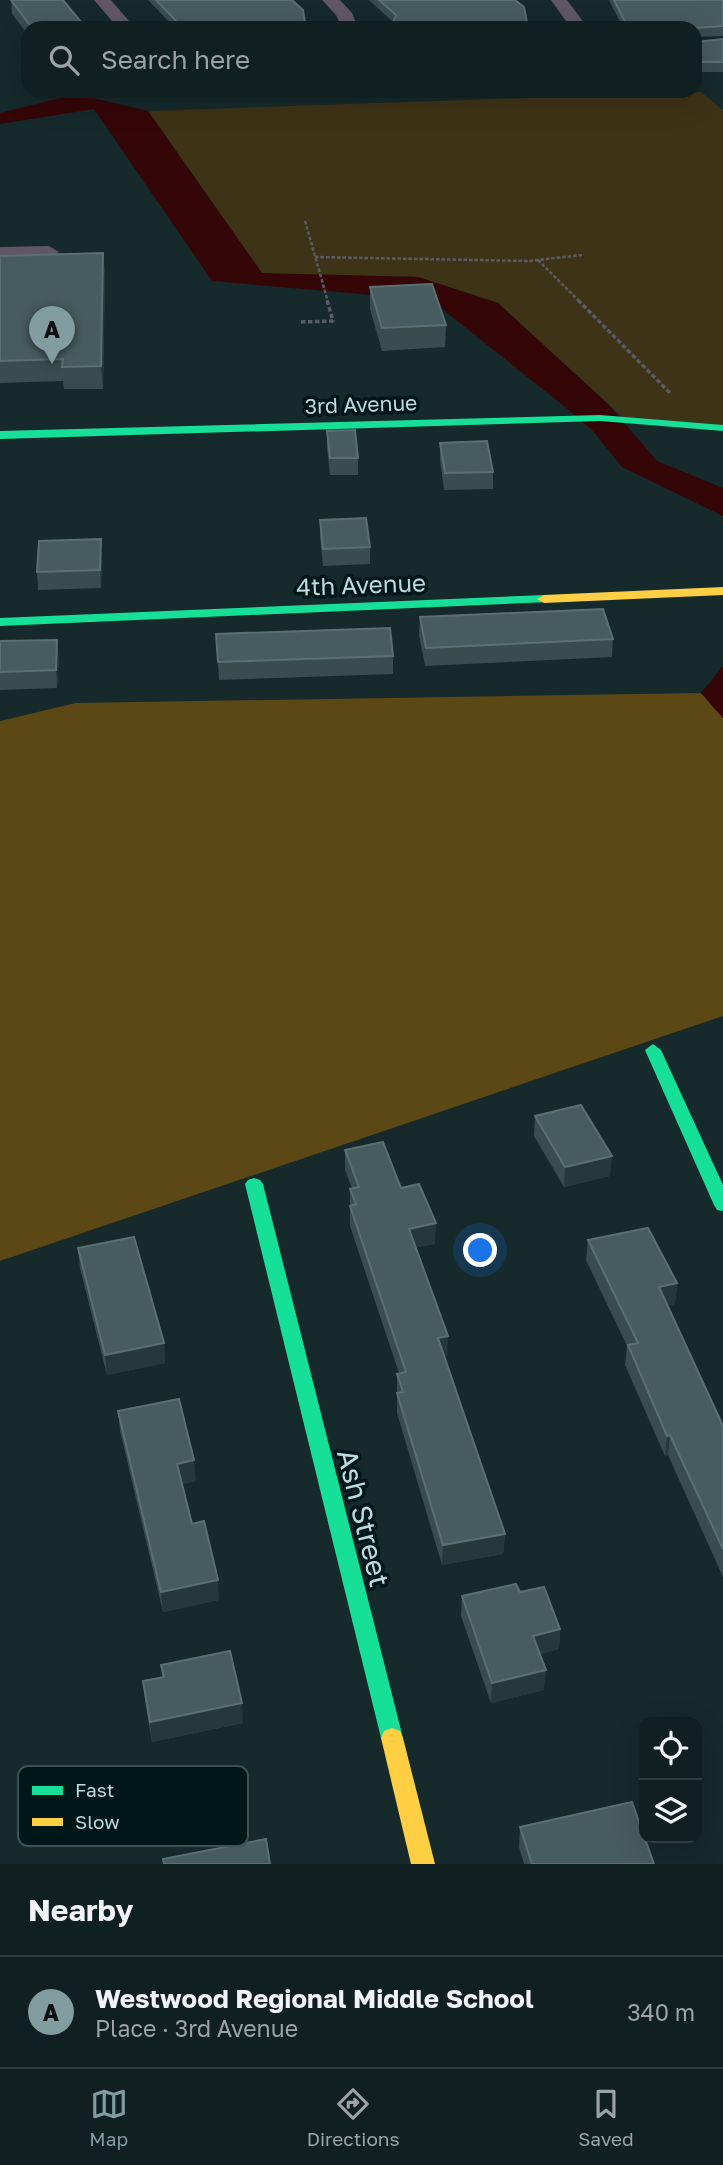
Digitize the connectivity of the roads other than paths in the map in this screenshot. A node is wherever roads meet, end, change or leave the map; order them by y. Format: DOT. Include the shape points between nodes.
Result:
graph roads {
  1 [pos="102,0"];
  2 [pos="330,0"];
  3 [pos="559,0"];
  4 [pos="121,21"];
  5 [pos="347,21"];
  6 [pos="575,21"];
  7 [pos="49,252"];
  8 [pos="0,253"];
  9 [pos="723,428"];
  10 [pos="0,435"];
  11 [pos="723,592"];
  12 [pos="0,622"];
  13 [pos="653,1050"];
  14 [pos="254,1184"];
  15 [pos="723,1205"];
  16 [pos="423,1864"];
  1 -- 4 [label="street"];
  2 -- 5 [label="street"];
  3 -- 6 [label="street"];
  7 -- 8 [label="street"];
  9 -- 10 [label="street, 3rd Avenue" via="623,418"];
  11 -- 12 [label="street, 4th Avenue"];
  13 -- 15 [label="street"];
  14 -- 16 [label="street, Ash Street"];
}
